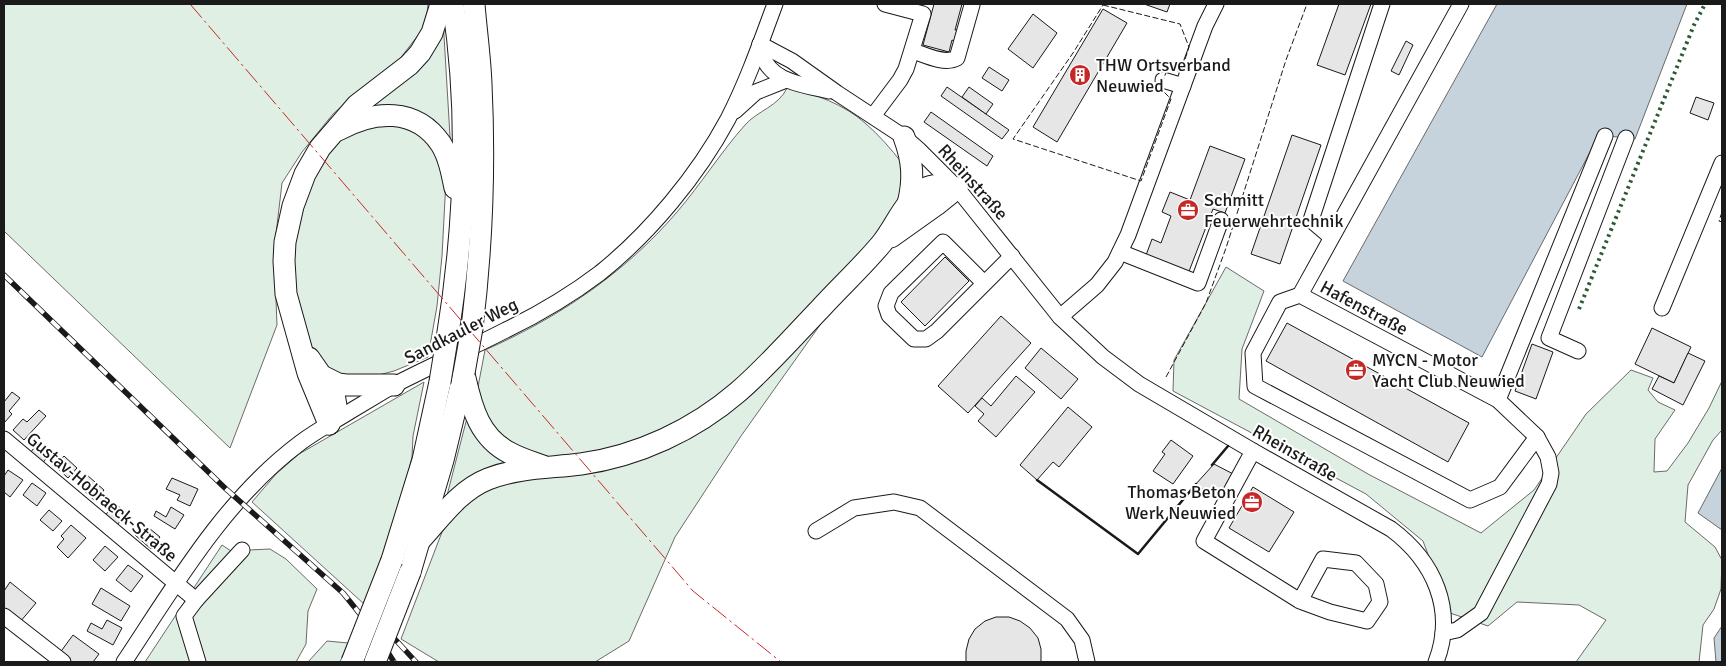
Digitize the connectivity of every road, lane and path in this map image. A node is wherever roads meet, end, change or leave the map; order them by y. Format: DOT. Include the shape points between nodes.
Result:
graph roads {
  1 [pos="441,4"];
  2 [pos="453,4"];
  3 [pos="474,4"];
  4 [pos="775,4"];
  5 [pos="885,4"];
  6 [pos="1216,4"];
  7 [pos="1382,4"];
  8 [pos="972,5"];
  9 [pos="1457,5"];
  10 [pos="760,44"];
  11 [pos="913,51"];
  12 [pos="786,80"];
  13 [pos="1163,80"];
  14 [pos="1183,86"];
  15 [pos="837,93"];
  16 [pos="873,116"];
  17 [pos="727,119"];
  18 [pos="334,132"];
  19 [pos="1606,136"];
  20 [pos="904,137"];
  21 [pos="1626,138"];
  22 [pos="1722,163"];
  23 [pos="957,188"];
  24 [pos="908,204"];
  25 [pos="462,218"];
  26 [pos="1221,220"];
  27 [pos="1331,237"];
  28 [pos="882,242"];
  29 [pos="1120,252"];
  30 [pos="1012,256"];
  31 [pos="984,284"];
  32 [pos="1300,295"];
  33 [pos="1662,308"];
  34 [pos="1060,317"];
  35 [pos="302,347"];
  36 [pos="1578,351"];
  37 [pos="464,373"];
  38 [pos="324,377"];
  39 [pos="394,386"];
  40 [pos="1498,400"];
  41 [pos="329,424"];
  42 [pos="1537,437"];
  43 [pos="4,439"];
  44 [pos="1252,451"];
  45 [pos="544,466"];
  46 [pos="816,531"];
  47 [pos="421,539"];
  48 [pos="242,550"];
  49 [pos="176,584"];
  50 [pos="196,600"];
  51 [pos="1300,601"];
  52 [pos="4,616"];
  53 [pos="1443,633"];
  54 [pos="63,662"];
  55 [pos="124,662"];
  56 [pos="198,662"];
  57 [pos="352,662"];
  58 [pos="375,662"];
  59 [pos="1087,662"];
  60 [pos="1436,662"];
  1 -- 18 [label="highway" via="432,33 420,53 357,105"];
  2 -- 25 [label="highway" via="463,118"];
  3 -- 37 [label="highway, bridge" via="481,82 481,236"];
  4 -- 10 [label="street, Sandkauler Weg"];
  5 -- 11 [label="street" via="923,14"];
  6 -- 14 [label="street"];
  7 -- 27 [label="street" via="1311,220"];
  8 -- 11 [label="street" via="957,58 943,60"];
  9 -- 27 [label="street, Hafenstraße"];
  10 -- 12 [label="street, Rheinstraße" via="766,63"];
  10 -- 15 [label="street, Rheinstraße" via="792,61"];
  10 -- 17 [label="street, Sandkauler Weg"];
  11 -- 16 [label="street" via="900,80"];
  12 -- 15 [label="street, Rheinstraße"];
  12 -- 17 [label="street" via="756,92"];
  13 -- 14 [label="street"];
  14 -- 29 [label="street"];
  15 -- 16 [label="street, Rheinstraße"];
  16 -- 20 [label="street, Rheinstraße"];
  17 -- 39 [label="street, Sandkauler Weg" via="703,160 681,188 627,249 599,273 539,313"];
  18 -- 25 [label="highway" via="372,116 400,116 422,125 432,133 448,158"];
  18 -- 35 [label="highway" via="305,174 285,242 286,294"];
  19 -- 40 [label="street"];
  20 -- 23 [label="street, Rheinstraße"];
  20 -- 24 [label="highway" via="913,170"];
  21 -- 36 [label="street" via="1549,338"];
  22 -- 33 [label="street"];
  23 -- 24 [label="highway" via="932,186 919,192"];
  23 -- 28 [label="highway"];
  23 -- 30 [label="street, Rheinstraße"];
  24 -- 28 [label="highway"];
  25 -- 57 [label="highway, bridge" via="448,339 422,460 392,560"];
  26 -- 29 [label="street" via="1198,283"];
  27 -- 32 [label="street, Hafenstraße"];
  28 -- 45 [label="highway" via="752,379 698,421 649,446 613,458"];
  29 -- 34 [label="street" via="1097,286"];
  30 -- 31 [label="street"];
  30 -- 34 [label="street, Rheinstraße"];
  31 -- 31 [label="street" via="926,339 914,339 889,314 886,306 891,294 943,242"];
  32 -- 40 [label="street, Hafenstraße"];
  32 -- 42 [label="street" via="1280,302 1253,353 1255,386 1470,500 1500,487"];
  34 -- 44 [label="street, Rheinstraße" via="1103,357 1140,384"];
  35 -- 38 [label="highway"];
  35 -- 41 [label="highway" via="308,373"];
  37 -- 45 [label="highway" via="474,414 488,437 511,454"];
  37 -- 47 [label="highway"];
  38 -- 39 [label="highway" via="346,385"];
  38 -- 41 [label="highway" via="334,394 336,406"];
  39 -- 41 [label="street, Sandkauler Weg"];
  40 -- 42 [label="street, Hafenstraße"];
  41 -- 49 [label="street, Sandkauler Weg" via="288,452 248,491"];
  42 -- 53 [label="street, Hafenstraße" via="1548,457 1549,484 1481,613 1457,630"];
  43 -- 49 [label="street, Gustav-Hobraeck-Straße"];
  44 -- 51 [label="street" via="1204,541"];
  44 -- 53 [label="street, Rheinstraße" via="1407,541 1432,574 1439,593"];
  45 -- 47 [label="highway" via="502,475 476,485 454,502"];
  46 -- 59 [label="street" via="854,508 894,502 920,508 1068,618 1082,640"];
  47 -- 58 [label="highway, bridge"];
  48 -- 50 [label="street"];
  49 -- 50 [label="street, Gustav-Hobraeck-Straße"];
  49 -- 55 [label="street, Sandkauler Weg"];
  50 -- 56 [label="street" via="184,616"];
  51 -- 51 [label="street" via="1323,559 1356,563 1376,584 1380,602 1367,621"];
  52 -- 54 [label="street"];
  53 -- 60 [label="street, Rheinstraße"];
}
